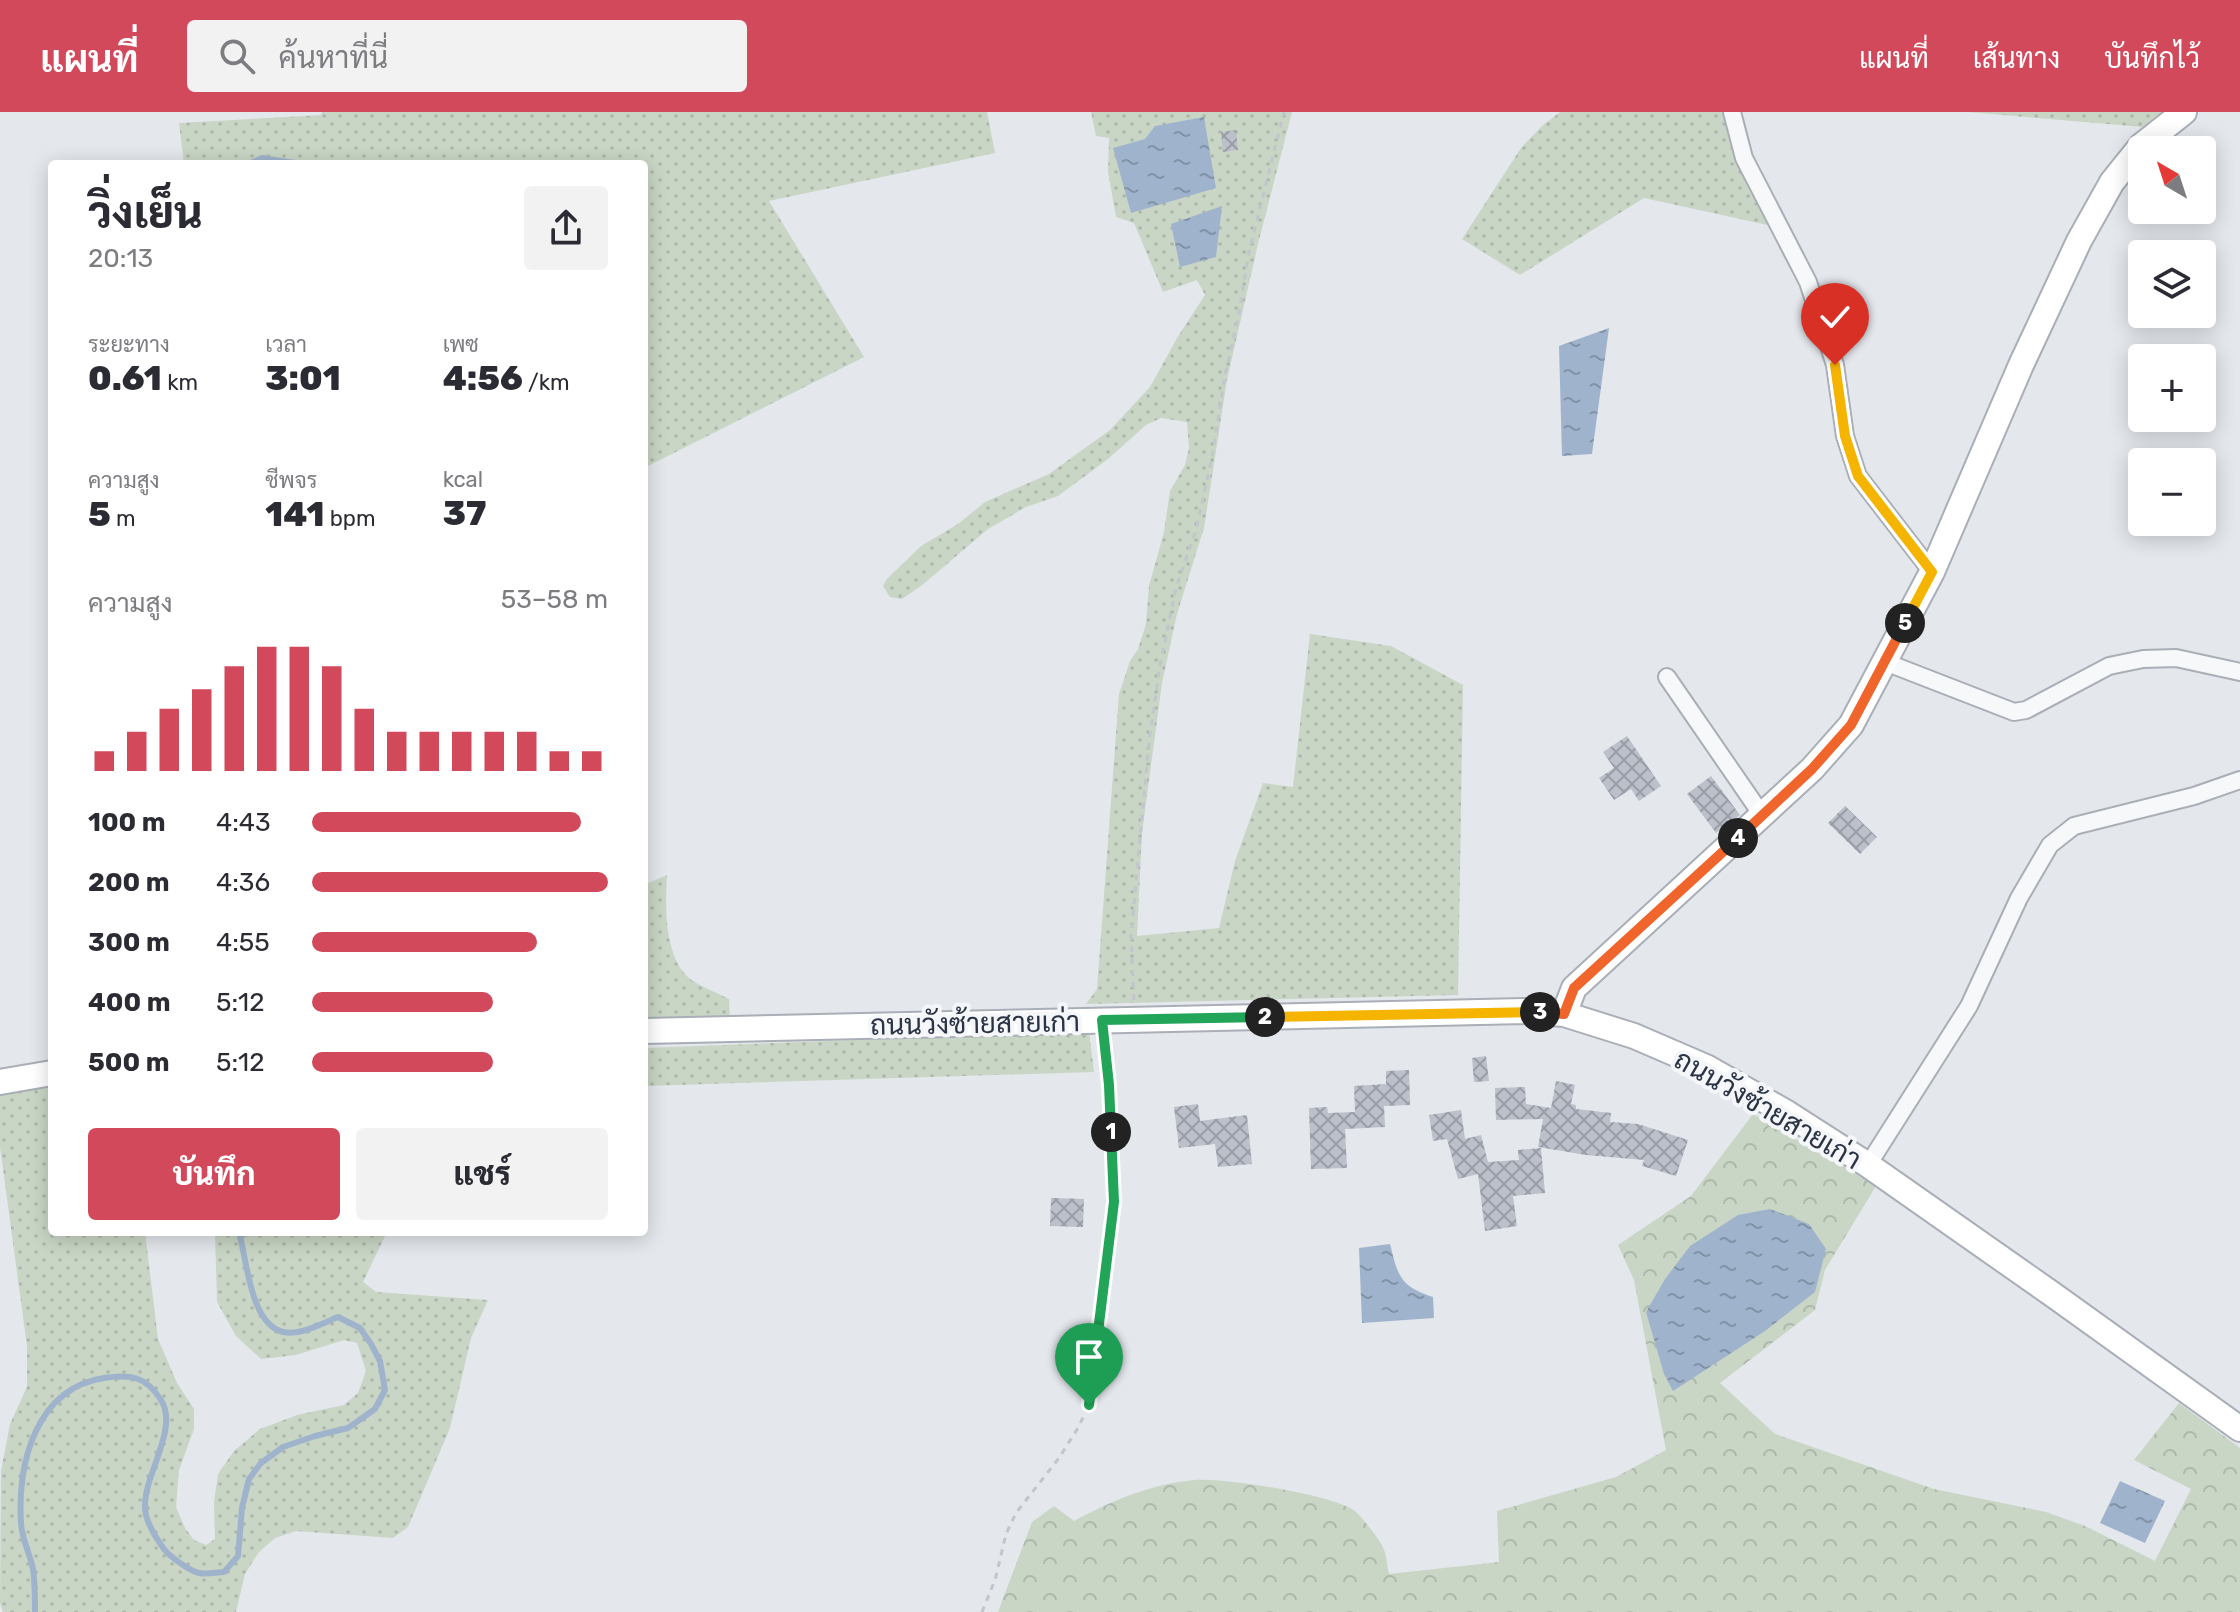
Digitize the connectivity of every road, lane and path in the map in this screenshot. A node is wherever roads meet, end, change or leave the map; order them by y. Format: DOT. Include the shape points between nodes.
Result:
graph roads {
  1 [pos="1284,112"];
  2 [pos="1732,112"];
  3 [pos="2184,112"];
  4 [pos="1932,572"];
  5 [pos="1885,662"];
  6 [pos="2240,672"];
  7 [pos="1667,677"];
  8 [pos="2240,780"];
  9 [pos="1762,815"];
  10 [pos="1564,1014"];
  11 [pos="1102,1020"];
  12 [pos="1134,1020"];
  13 [pos="648,1031"];
  14 [pos="48,1074"];
  15 [pos="0,1082"];
  16 [pos="1868,1165"];
  17 [pos="2240,1429"];
  18 [pos="982,1612"];
  1 -- 12 [label="path" via="1248,256 1196,530 1176,588 1160,665 1131,937"];
  2 -- 4 [label="street" via="1744,158 1808,282 1835,365 1845,436 1858,476"];
  3 -- 4 [label="main road" via="2141,146 2112,182 2079,241"];
  4 -- 5 [label="main road"];
  5 -- 6 [label="street" via="2014,712 2109,666 2143,659 2176,658"];
  5 -- 9 [label="main road" via="1851,725"];
  7 -- 9 [label="street"];
  8 -- 16 [label="street" via="2074,826 2050,845 1969,1006"];
  9 -- 10 [label="main road" via="1574,988"];
  10 -- 12 [label="main road, ถนนวังซ้ายสายเก่า"];
  10 -- 16 [label="main road, ถนนวังซ้ายสายเก่า" via="1706,1067"];
  11 -- 12 [label="main road, ถนนวังซ้ายสายเก่า"];
  11 -- 13 [label="main road, ถนนวังซ้ายสายเก่า"];
  11 -- 18 [label="path" via="1114,1202 1089,1405 1059,1458 1016,1513"];
  14 -- 15 [label="main road"];
  16 -- 17 [label="main road, ถนนวังซ้ายสายเก่า"];
}
